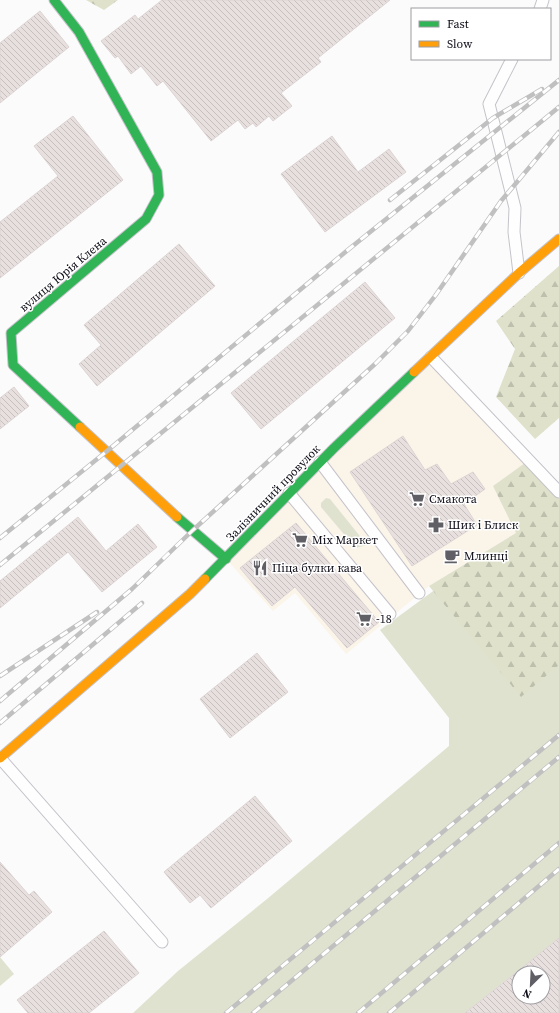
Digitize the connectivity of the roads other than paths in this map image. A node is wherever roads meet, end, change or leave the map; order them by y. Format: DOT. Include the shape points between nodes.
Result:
graph roads {
  1 [pos="54,0"];
  2 [pos="512,60"];
  3 [pos="559,239"];
  4 [pos="520,273"];
  5 [pos="431,357"];
  6 [pos="320,462"];
  7 [pos="559,492"];
  8 [pos="289,493"];
  9 [pos="226,559"];
  10 [pos="419,593"];
  11 [pos="390,614"];
  12 [pos="0,758"];
  13 [pos="162,942"];
  1 -- 9 [label="street, вулиця Юрія Клена" via="79,32 157,172 159,195 146,218 11,333 13,365 192,531"];
  2 -- 4 [label="lane" via="490,104 515,208 514,232"];
  3 -- 4 [label="street, Залізничний провулок"];
  4 -- 5 [label="street, Залізничний провулок"];
  5 -- 6 [label="street, Залізничний провулок"];
  5 -- 7 [label="lane"];
  6 -- 8 [label="street, Залізничний провулок"];
  6 -- 10 [label="lane"];
  8 -- 9 [label="street, Залізничний провулок"];
  8 -- 11 [label="lane"];
  9 -- 12 [label="street, Залізничний провулок" via="190,594"];
  12 -- 13 [label="lane"];
}
